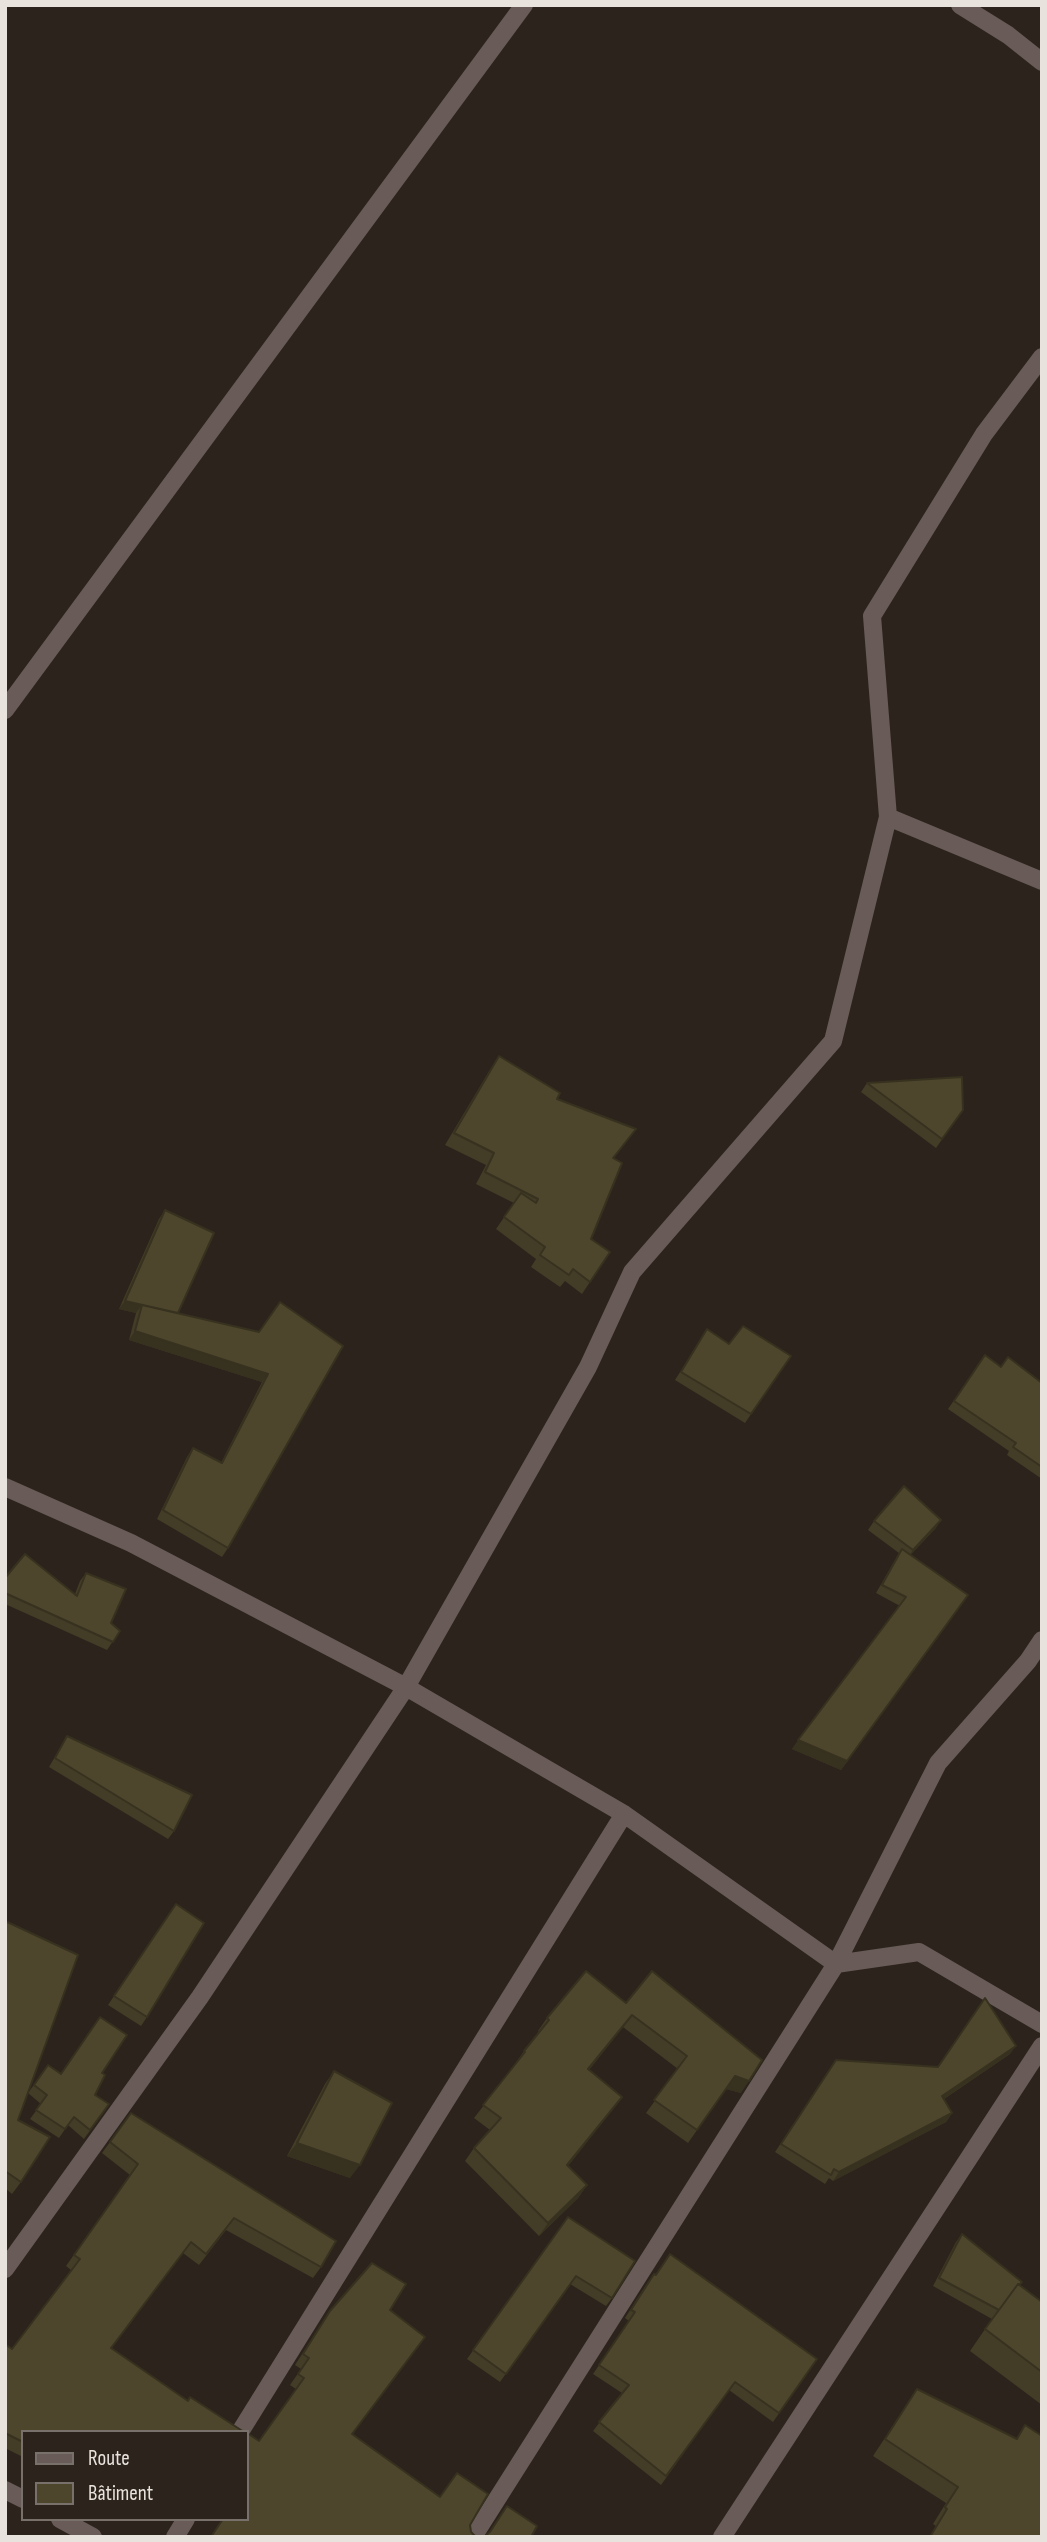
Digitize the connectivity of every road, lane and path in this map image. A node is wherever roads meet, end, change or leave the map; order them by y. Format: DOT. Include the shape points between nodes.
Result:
graph roads {
  1 [pos="524,5"];
  2 [pos="960,5"];
  3 [pos="1042,62"];
  4 [pos="1042,357"];
  5 [pos="5,710"];
  6 [pos="888,817"];
  7 [pos="1042,881"];
  8 [pos="5,1487"];
  9 [pos="1042,1640"];
  10 [pos="406,1687"];
  11 [pos="624,1814"];
  12 [pos="836,1964"];
  13 [pos="1042,2024"];
  14 [pos="1042,2046"];
  15 [pos="5,2269"];
  16 [pos="241,2430"];
  17 [pos="5,2490"];
  18 [pos="21,2498"];
  19 [pos="64,2521"];
  20 [pos="185,2521"];
  21 [pos="93,2537"];
  22 [pos="175,2537"];
  23 [pos="473,2537"];
  24 [pos="722,2537"];
  1 -- 5 [label="street"];
  2 -- 3 [label="street"];
  4 -- 6 [label="street" via="984,434 872,616"];
  6 -- 7 [label="street"];
  6 -- 10 [label="street" via="833,1041 632,1272 588,1367"];
  8 -- 10 [label="street" via="131,1543"];
  9 -- 12 [label="street" via="938,1763"];
  10 -- 11 [label="street"];
  10 -- 15 [label="street" via="200,1997"];
  11 -- 12 [label="street"];
  11 -- 16 [label="street"];
  12 -- 13 [label="street" via="919,1952"];
  12 -- 23 [label="street"];
  14 -- 24 [label="street"];
  17 -- 18 [label="street"];
  19 -- 21 [label="street"];
  20 -- 22 [label="street"];
}
